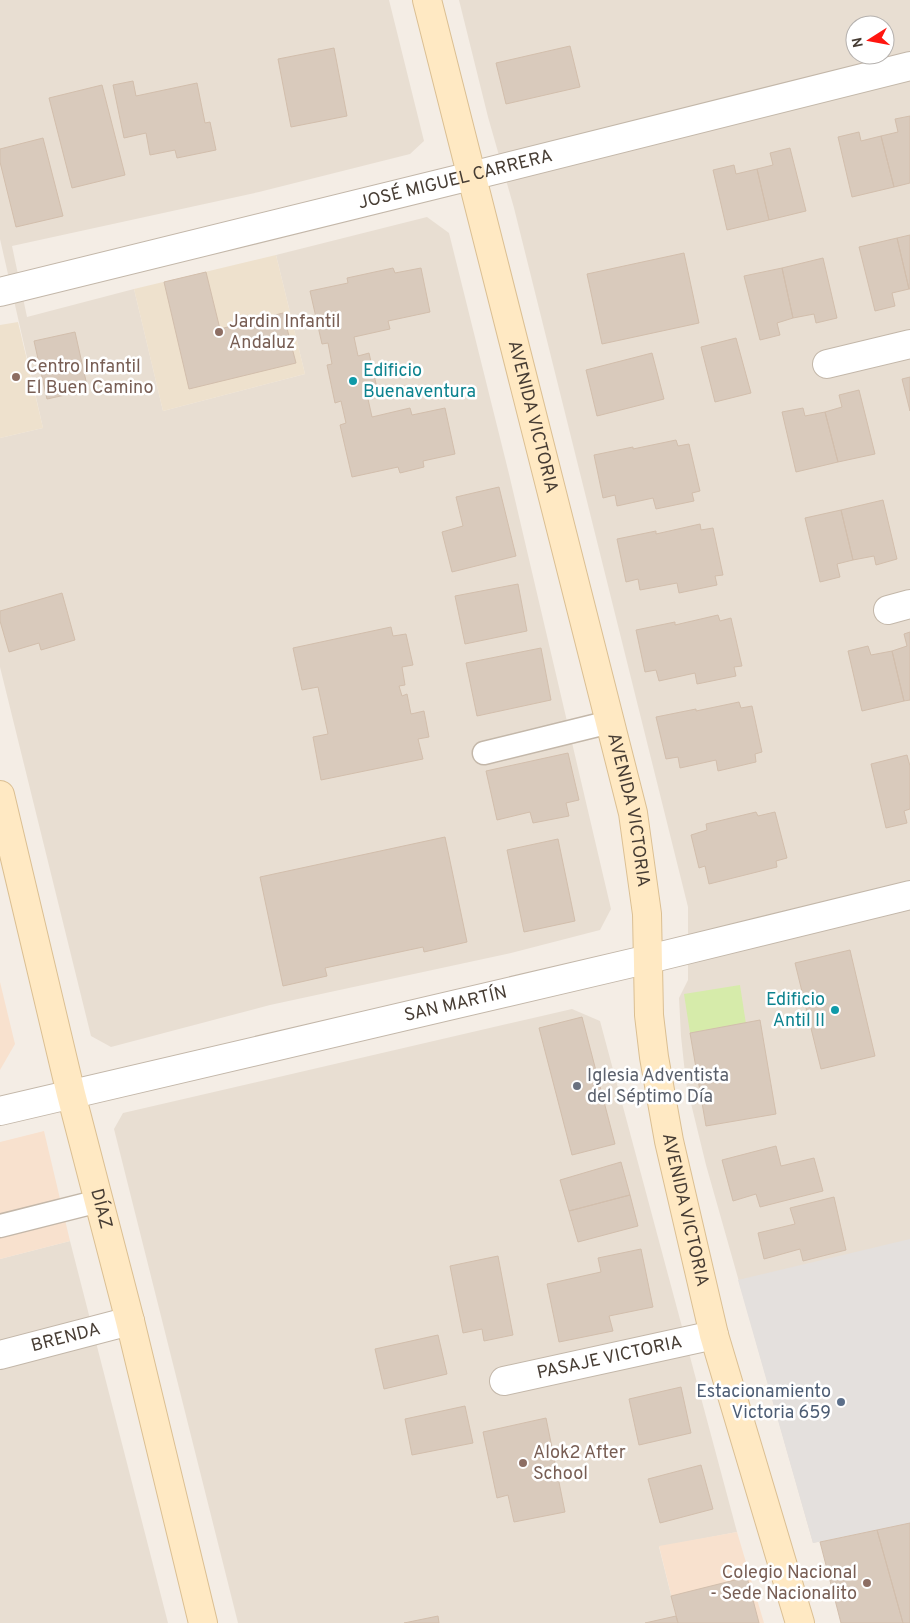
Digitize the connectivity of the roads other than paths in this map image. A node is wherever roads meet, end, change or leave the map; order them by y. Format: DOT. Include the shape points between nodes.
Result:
graph roads {
  1 [pos="428,0"];
  2 [pos="910,66"];
  3 [pos="471,176"];
  4 [pos="0,292"];
  5 [pos="910,344"];
  6 [pos="827,364"];
  7 [pos="610,722"];
  8 [pos="484,753"];
  9 [pos="0,795"];
  10 [pos="910,895"];
  11 [pos="649,959"];
  12 [pos="72,1094"];
  13 [pos="0,1111"];
  14 [pos="99,1201"];
  15 [pos="0,1226"];
  16 [pos="130,1321"];
  17 [pos="714,1335"];
  18 [pos="0,1355"];
  19 [pos="504,1381"];
  20 [pos="202,1623"];
  21 [pos="800,1623"];
  1 -- 3 [label="street, AVENIDA VICTORIA"];
  2 -- 3 [label="street, JOSÉ MIGUEL CARRERA"];
  3 -- 4 [label="street, JOSÉ MIGUEL CARRERA"];
  3 -- 7 [label="street, AVENIDA VICTORIA"];
  5 -- 6 [label="street"];
  7 -- 8 [label="lane"];
  7 -- 11 [label="street, AVENIDA VICTORIA" via="633,813 647,914"];
  9 -- 12 [label="street, DÍAZ"];
  10 -- 11 [label="street, SAN MARTÍN"];
  11 -- 12 [label="street, SAN MARTÍN"];
  11 -- 17 [label="street, AVENIDA VICTORIA" via="649,1015 654,1056"];
  12 -- 13 [label="street, SAN MARTÍN"];
  12 -- 14 [label="street, DÍAZ"];
  14 -- 15 [label="lane"];
  14 -- 16 [label="street, DÍAZ"];
  16 -- 18 [label="street, BRENDA"];
  16 -- 20 [label="street, DÍAZ"];
  17 -- 19 [label="street, PASAJE VICTORIA"];
  17 -- 21 [label="street, AVENIDA VICTORIA"];
}
